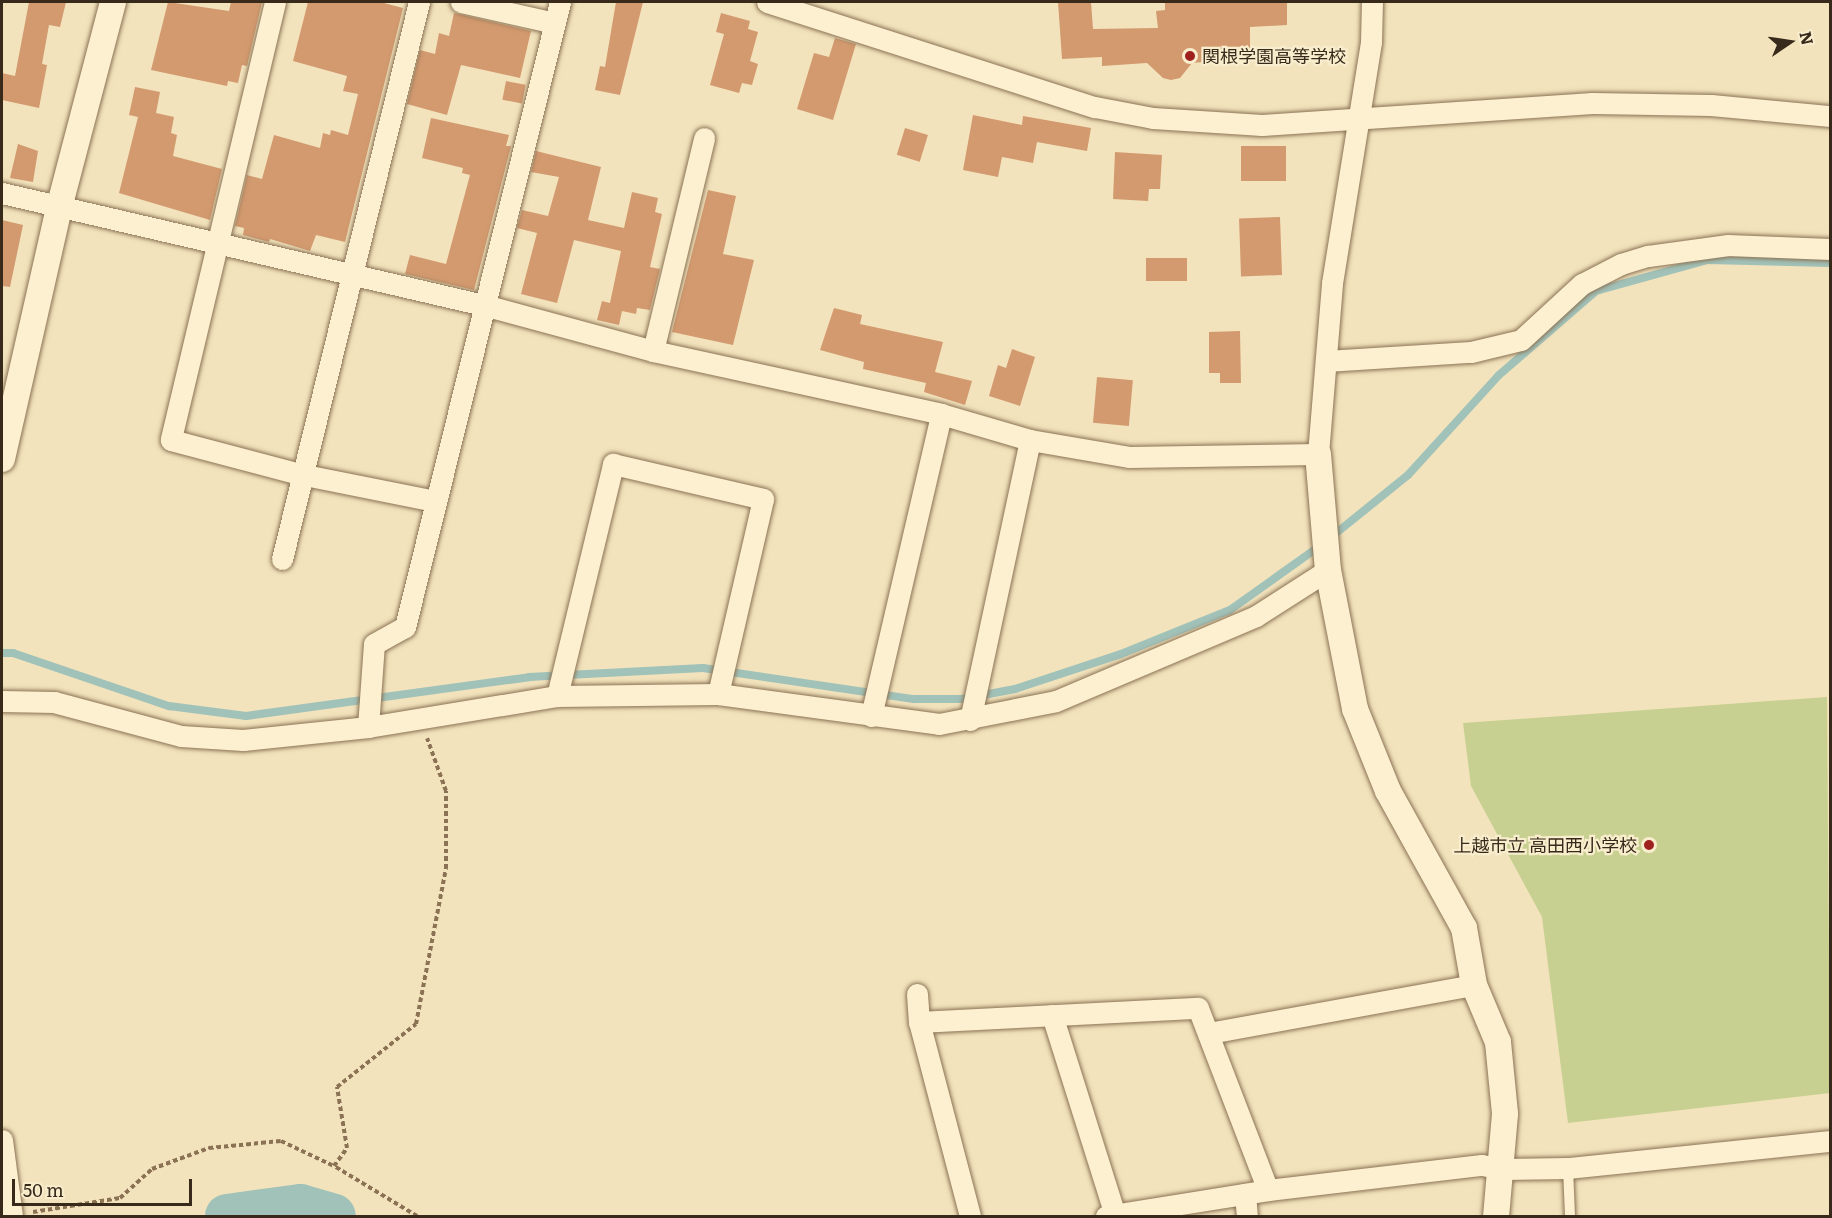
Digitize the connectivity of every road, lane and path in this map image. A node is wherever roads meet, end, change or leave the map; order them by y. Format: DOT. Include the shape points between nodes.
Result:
graph roads {
  1 [pos="113,2"];
  2 [pos="275,2"];
  3 [pos="419,2"];
  4 [pos="461,2"];
  5 [pos="560,2"];
  6 [pos="767,2"];
  7 [pos="1372,2"];
  8 [pos="555,23"];
  9 [pos="1830,116"];
  10 [pos="1358,121"];
  11 [pos="705,138"];
  12 [pos="2,193"];
  13 [pos="59,208"];
  14 [pos="219,243"];
  15 [pos="1830,249"];
  16 [pos="352,276"];
  17 [pos="484,304"];
  18 [pos="653,351"];
  19 [pos="1326,361"];
  20 [pos="941,414"];
  21 [pos="1030,440"];
  22 [pos="1318,454"];
  23 [pos="2,459"];
  24 [pos="300,474"];
  25 [pos="435,501"];
  26 [pos="282,559"];
  27 [pos="1328,570"];
  28 [pos="718,694"];
  29 [pos="557,696"];
  30 [pos="2,701"];
  31 [pos="419,717"];
  32 [pos="871,717"];
  33 [pos="970,720"];
  34 [pos="368,727"];
  35 [pos="1474,986"];
  36 [pos="917,994"];
  37 [pos="1052,1015"];
  38 [pos="919,1022"];
  39 [pos="1209,1033"];
  40 [pos="2,1140"];
  41 [pos="1830,1141"];
  42 [pos="334,1166"];
  43 [pos="1568,1168"];
  44 [pos="1503,1169"];
  45 [pos="1268,1190"];
  46 [pos="1245,1194"];
  47 [pos="11,1216"];
  48 [pos="417,1216"];
  49 [pos="970,1216"];
  50 [pos="1110,1216"];
  51 [pos="1247,1216"];
  52 [pos="1496,1216"];
  53 [pos="1570,1216"];
  1 -- 13 [label="street"];
  2 -- 14 [label="street"];
  3 -- 16 [label="street"];
  4 -- 8 [label="street"];
  5 -- 8 [label="street"];
  6 -- 10 [label="street" via="1095,107 1153,118 1262,125"];
  7 -- 10 [label="street" via="1371,42"];
  8 -- 17 [label="street"];
  9 -- 10 [label="street" via="1711,105 1592,103"];
  10 -- 19 [label="street" via="1332,283"];
  11 -- 18 [label="street"];
  12 -- 13 [label="street"];
  13 -- 14 [label="street"];
  13 -- 23 [label="street"];
  14 -- 16 [label="street"];
  14 -- 24 [label="street" via="171,440"];
  15 -- 19 [label="street" via="1728,245 1648,256 1621,264 1582,284 1521,340 1471,352"];
  16 -- 17 [label="street"];
  16 -- 24 [label="street"];
  17 -- 18 [label="street"];
  17 -- 25 [label="street"];
  18 -- 20 [label="street"];
  19 -- 22 [label="street"];
  20 -- 21 [label="street"];
  20 -- 32 [label="street"];
  21 -- 22 [label="street" via="1129,457"];
  21 -- 33 [label="street"];
  22 -- 27 [label="street"];
  24 -- 25 [label="street"];
  24 -- 26 [label="street"];
  25 -- 34 [label="street" via="405,627 374,644"];
  27 -- 33 [label="street" via="1256,616 1185,649 1056,701"];
  27 -- 35 [label="street" via="1346,676 1364,738 1424,861 1464,928"];
  28 -- 29 [label="street"];
  28 -- 29 [label="street" via="763,499 613,464"];
  28 -- 32 [label="street"];
  29 -- 31 [label="street"];
  30 -- 34 [label="street" via="54,702 181,736 243,740"];
  31 -- 34 [label="street"];
  31 -- 42 [label="path" via="446,791 444,880 416,1024 338,1087 347,1148"];
  32 -- 33 [label="street" via="939,724"];
  35 -- 39 [label="street"];
  35 -- 44 [label="street" via="1498,1042 1505,1114"];
  36 -- 38 [label="street"];
  37 -- 38 [label="street"];
  37 -- 39 [label="street" via="1198,1008"];
  37 -- 50 [label="street"];
  38 -- 49 [label="street"];
  39 -- 45 [label="street"];
  40 -- 47 [label="street"];
  41 -- 43 [label="street"];
  42 -- 47 [label="path" via="280,1141 209,1148 152,1169 120,1198"];
  42 -- 48 [label="path"];
  43 -- 44 [label="street"];
  43 -- 53 [label="lane"];
  44 -- 45 [label="street" via="1482,1165"];
  44 -- 52 [label="street"];
  45 -- 46 [label="street"];
  46 -- 50 [label="street"];
  46 -- 51 [label="street"];
}
